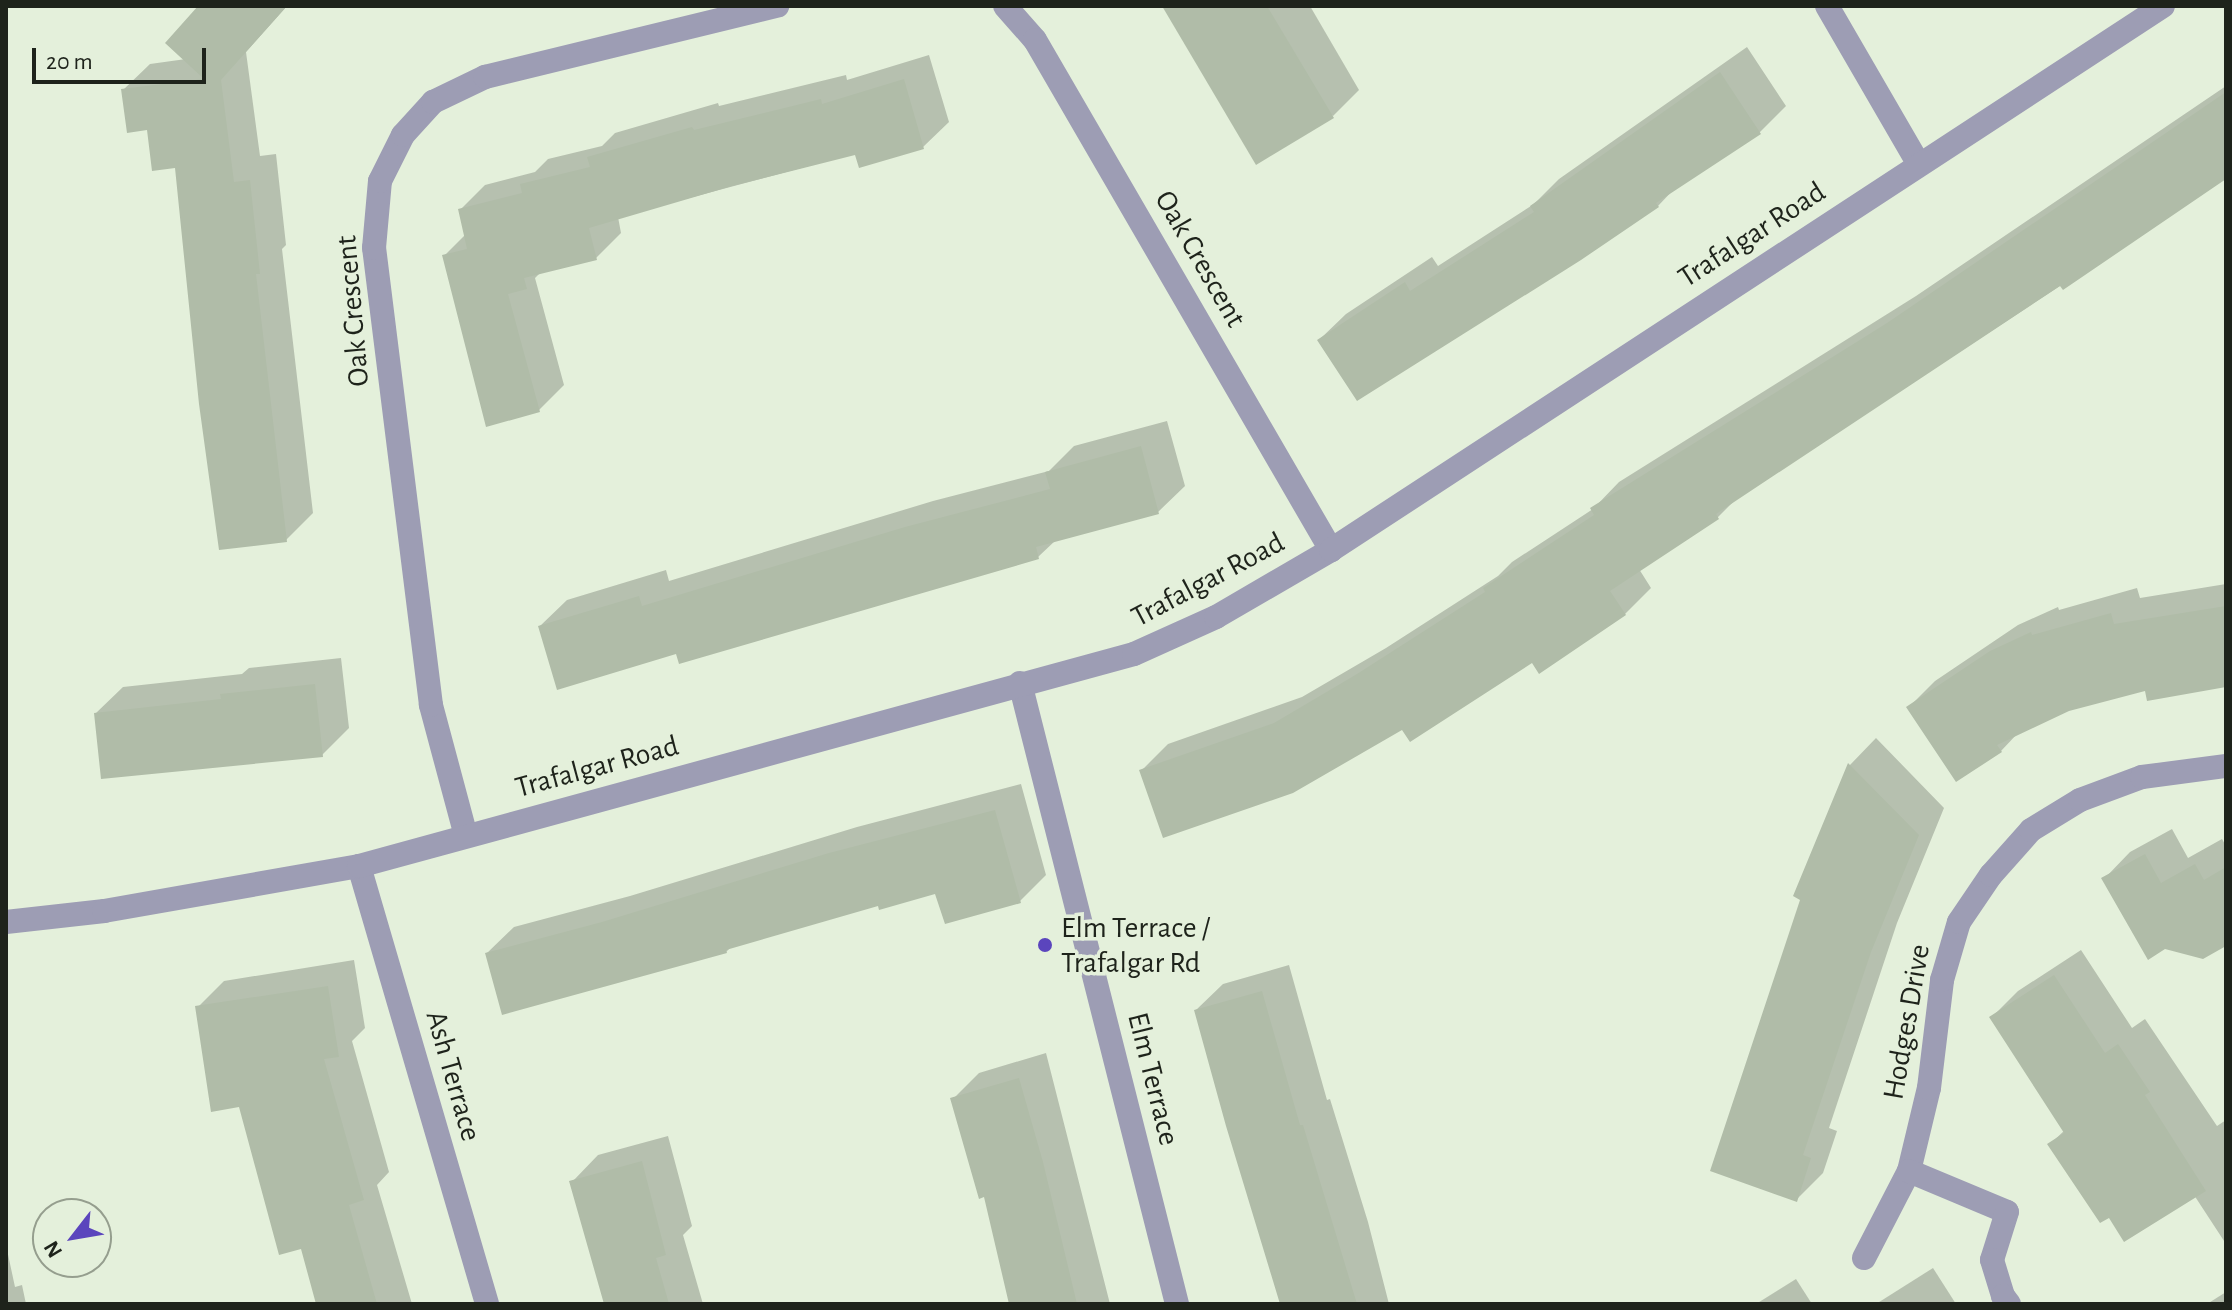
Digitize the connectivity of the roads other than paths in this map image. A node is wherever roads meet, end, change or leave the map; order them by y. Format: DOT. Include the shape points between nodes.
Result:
graph roads {
  1 [pos="777,6"];
  2 [pos="1005,6"];
  3 [pos="1827,6"];
  4 [pos="2163,6"];
  5 [pos="1918,163"];
  6 [pos="1331,550"];
  7 [pos="1020,683"];
  8 [pos="2226,766"];
  9 [pos="466,836"];
  10 [pos="359,866"];
  11 [pos="6,922"];
  12 [pos="1909,1171"];
  13 [pos="1864,1258"];
  14 [pos="487,1304"];
  15 [pos="1177,1304"];
  16 [pos="2009,1304"];
  1 -- 9 [label="street, Oak Crescent" via="485,77 433,102 403,135 380,181 374,248 431,705"];
  2 -- 6 [label="street, Oak Crescent" via="1035,40"];
  3 -- 5 [label="street"];
  4 -- 5 [label="street, Trafalgar Road"];
  5 -- 6 [label="street, Trafalgar Road"];
  6 -- 7 [label="street, Trafalgar Road" via="1216,617 1134,654"];
  7 -- 9 [label="street, Trafalgar Road"];
  7 -- 15 [label="street, Elm Terrace"];
  8 -- 12 [label="street, Hodges Drive" via="2142,777 2080,800 2031,830 1991,875 1959,922 1942,980 1929,1088"];
  9 -- 10 [label="street, Trafalgar Road"];
  10 -- 11 [label="street, Trafalgar Road" via="104,911"];
  10 -- 14 [label="street, Ash Terrace"];
  12 -- 13 [label="street, Hodges Drive"];
  12 -- 16 [label="street" via="2007,1212 1992,1260"];
}
